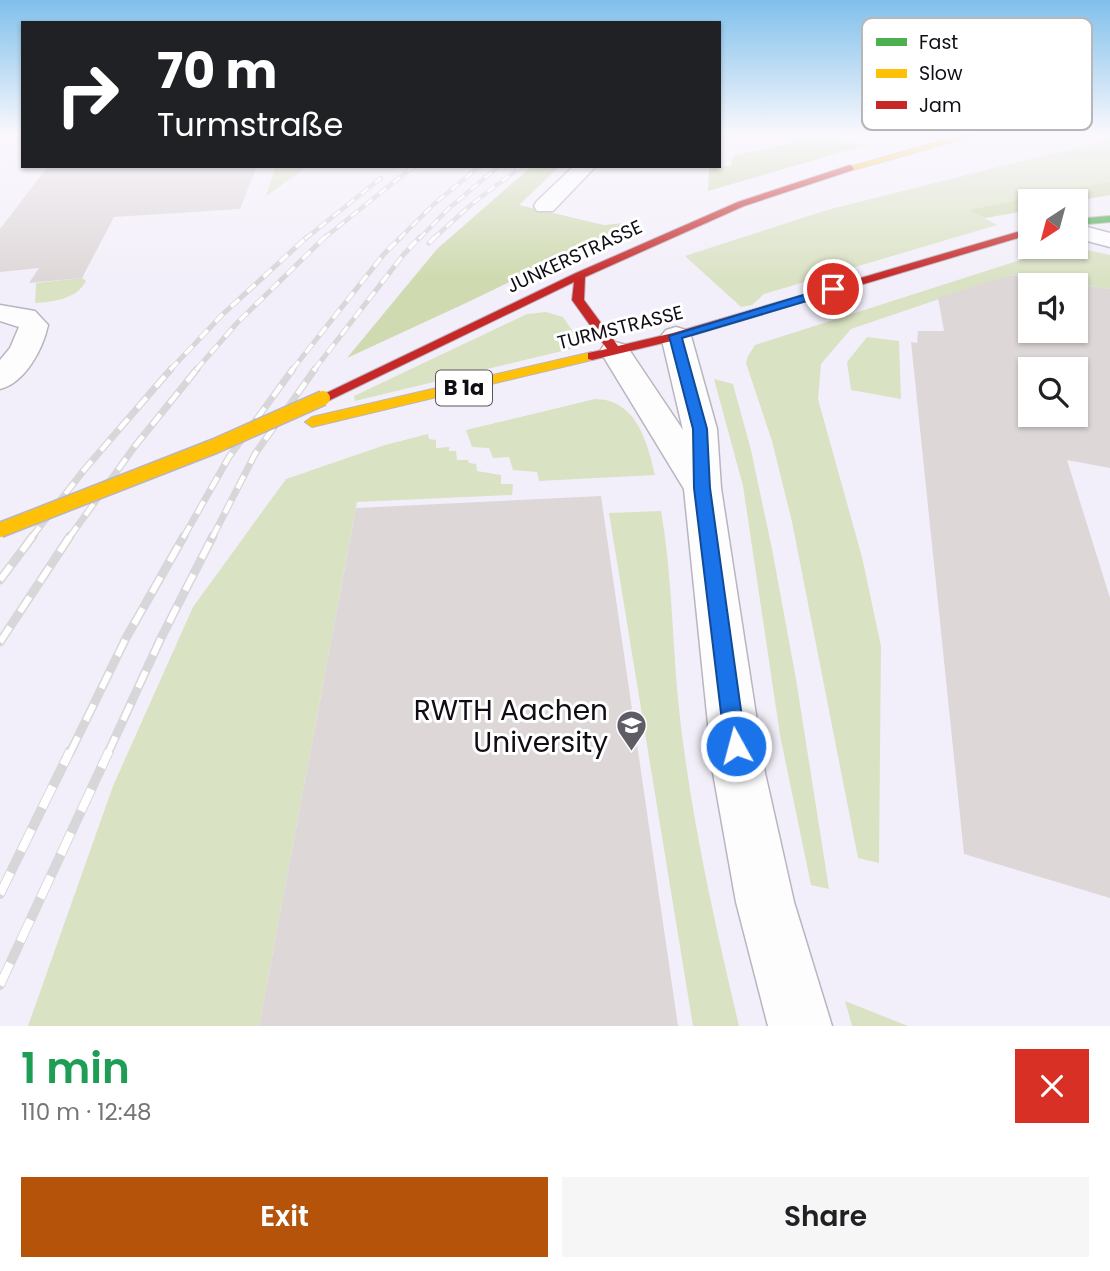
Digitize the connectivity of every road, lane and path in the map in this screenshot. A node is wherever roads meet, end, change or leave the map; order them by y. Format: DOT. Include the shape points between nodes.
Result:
graph roads {
  1 [pos="569,183"];
  2 [pos="802,183"];
  3 [pos="545,206"];
  4 [pos="1110,219"];
  5 [pos="1088,221"];
  6 [pos="1088,234"];
  7 [pos="1018,235"];
  8 [pos="1110,240"];
  9 [pos="580,275"];
  10 [pos="0,313"];
  11 [pos="676,336"];
  12 [pos="615,351"];
  13 [pos="0,379"];
  14 [pos="323,398"];
  15 [pos="215,446"];
  16 [pos="702,488"];
  17 [pos="0,530"];
  18 [pos="800,1026"];
  1 -- 3 [label="street"];
  2 -- 9 [label="main road, JUNKERSTRASSE / B 1a"];
  4 -- 5 [label="main road"];
  6 -- 8 [label="street"];
  7 -- 11 [label="main road, TURMSTRASSE / B 1a"];
  9 -- 12 [label="main road" via="578,300"];
  9 -- 14 [label="main road, JUNKERSTRASSE / B 1a"];
  10 -- 13 [label="street" via="25,317 34,325 20,358"];
  11 -- 12 [label="main road, TURMSTRASSE / B 1a"];
  11 -- 16 [label="street" via="700,429"];
  12 -- 15 [label="main road, TURMSTRASSE / B 1a, bridge"];
  12 -- 16 [label="street"];
  14 -- 15 [label="main road, TURMSTRASSE / B 1a, bridge"];
  15 -- 17 [label="main road, TURMSTRASSE / B 1a, bridge"];
  16 -- 18 [label="street" via="739,773 765,902"];
}
